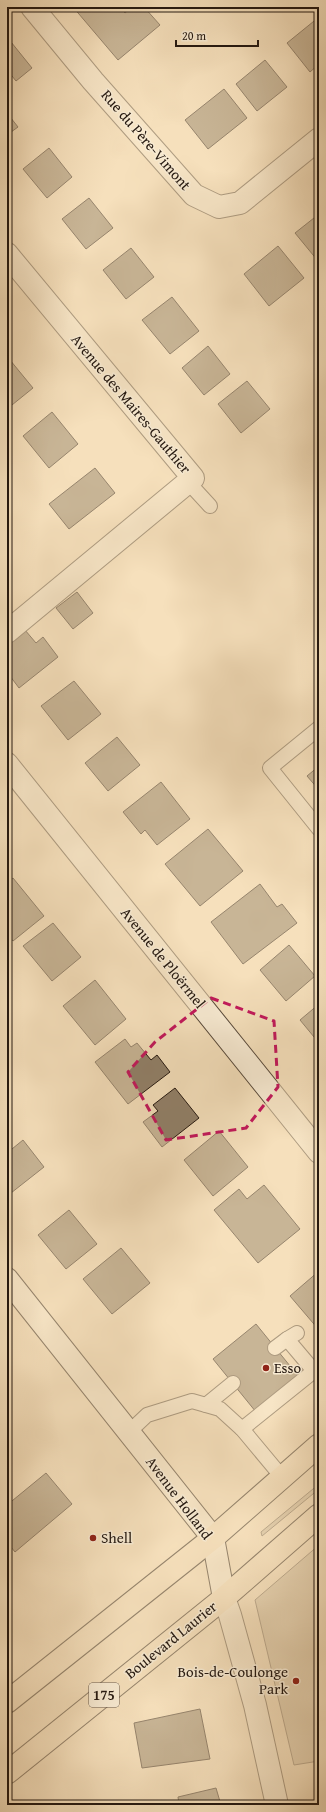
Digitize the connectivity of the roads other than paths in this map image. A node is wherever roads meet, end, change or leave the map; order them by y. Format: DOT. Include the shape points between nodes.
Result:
graph roads {
  1 [pos="32,7"];
  2 [pos="319,139"];
  3 [pos="7,254"];
  4 [pos="188,482"];
  5 [pos="210,506"];
  6 [pos="7,632"];
  7 [pos="319,728"];
  8 [pos="7,764"];
  9 [pos="319,828"];
  10 [pos="319,1152"];
  11 [pos="7,1279"];
  12 [pos="275,1348"];
  13 [pos="316,1371"];
  14 [pos="233,1383"];
  15 [pos="206,1405"];
  16 [pos="242,1429"];
  17 [pos="129,1432"];
  18 [pos="319,1445"];
  19 [pos="282,1477"];
  20 [pos="319,1515"];
  21 [pos="213,1538"];
  22 [pos="224,1598"];
  23 [pos="7,1702"];
  24 [pos="7,1773"];
  25 [pos="277,1805"];
  1 -- 2 [label="street, Rue du Père-Vimont" via="93,81 194,195 219,207 240,203"];
  3 -- 4 [label="street, Avenue des Maires-Gauthier" via="193,478"];
  4 -- 5 [label="lane"];
  4 -- 6 [label="street, Avenue des Maires-Gauthier"];
  7 -- 9 [label="lane" via="270,768"];
  8 -- 10 [label="street, Avenue de Ploërmel"];
  11 -- 17 [label="street, Avenue Holland"];
  12 -- 13 [label="lane" via="292,1336"];
  13 -- 16 [label="lane"];
  14 -- 15 [label="lane"];
  15 -- 16 [label="lane" via="220,1409"];
  15 -- 17 [label="lane" via="192,1401 147,1415"];
  16 -- 19 [label="lane"];
  17 -- 21 [label="street, Avenue Holland"];
  18 -- 19 [label="main road"];
  19 -- 21 [label="main road"];
  20 -- 22 [label="main road, 175"];
  21 -- 22 [label="street, Avenue Holland"];
  21 -- 23 [label="main road"];
  22 -- 24 [label="main road, Boulevard Laurier / 175"];
  22 -- 25 [label="street, Avenue Holland" via="255,1705"];
}
